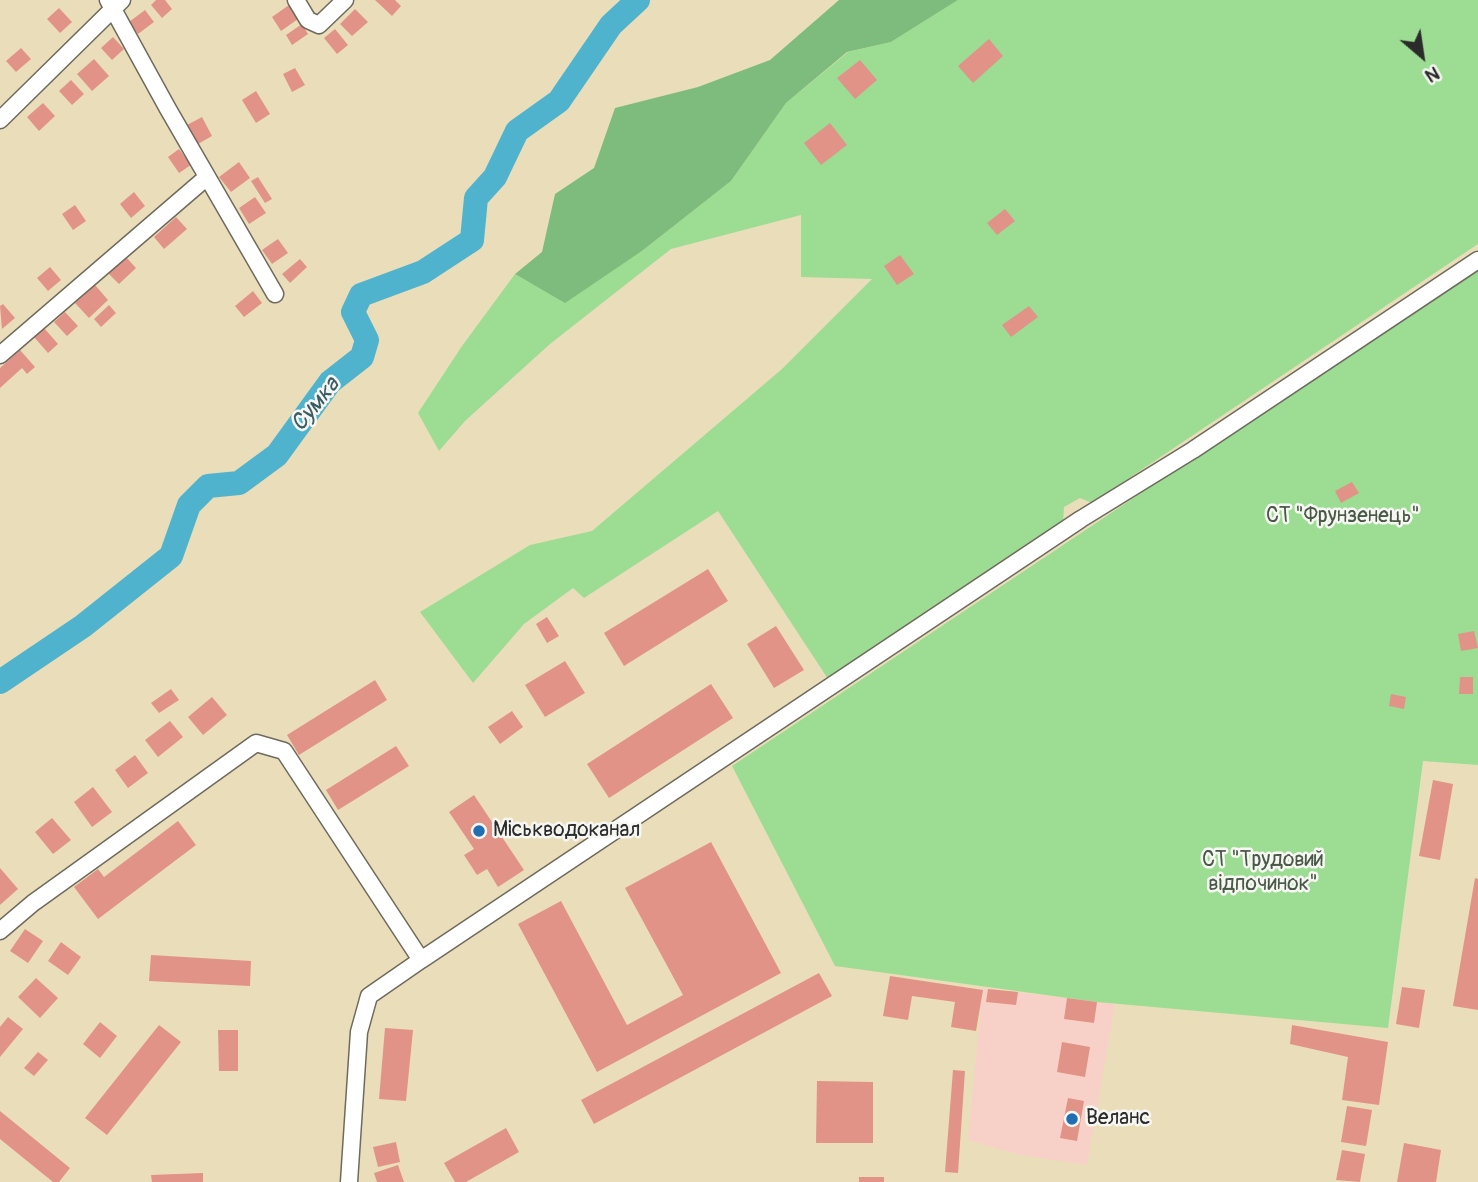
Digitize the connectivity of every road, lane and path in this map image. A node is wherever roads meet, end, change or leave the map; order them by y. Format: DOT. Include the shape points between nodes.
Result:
graph roads {
  1 [pos="296,0"];
  2 [pos="345,0"];
  3 [pos="114,3"];
  4 [pos="0,120"];
  5 [pos="207,177"];
  6 [pos="1478,260"];
  7 [pos="275,294"];
  8 [pos="0,355"];
  9 [pos="0,931"];
  10 [pos="421,960"];
  11 [pos="349,1182"];
  1 -- 2 [label="street" via="308,20 319,25"];
  3 -- 4 [label="street"];
  3 -- 5 [label="street"];
  5 -- 7 [label="street"];
  5 -- 8 [label="street"];
  6 -- 10 [label="street"];
  9 -- 10 [label="street" via="256,743 284,751"];
  10 -- 11 [label="street" via="369,996 359,1032"];
}
